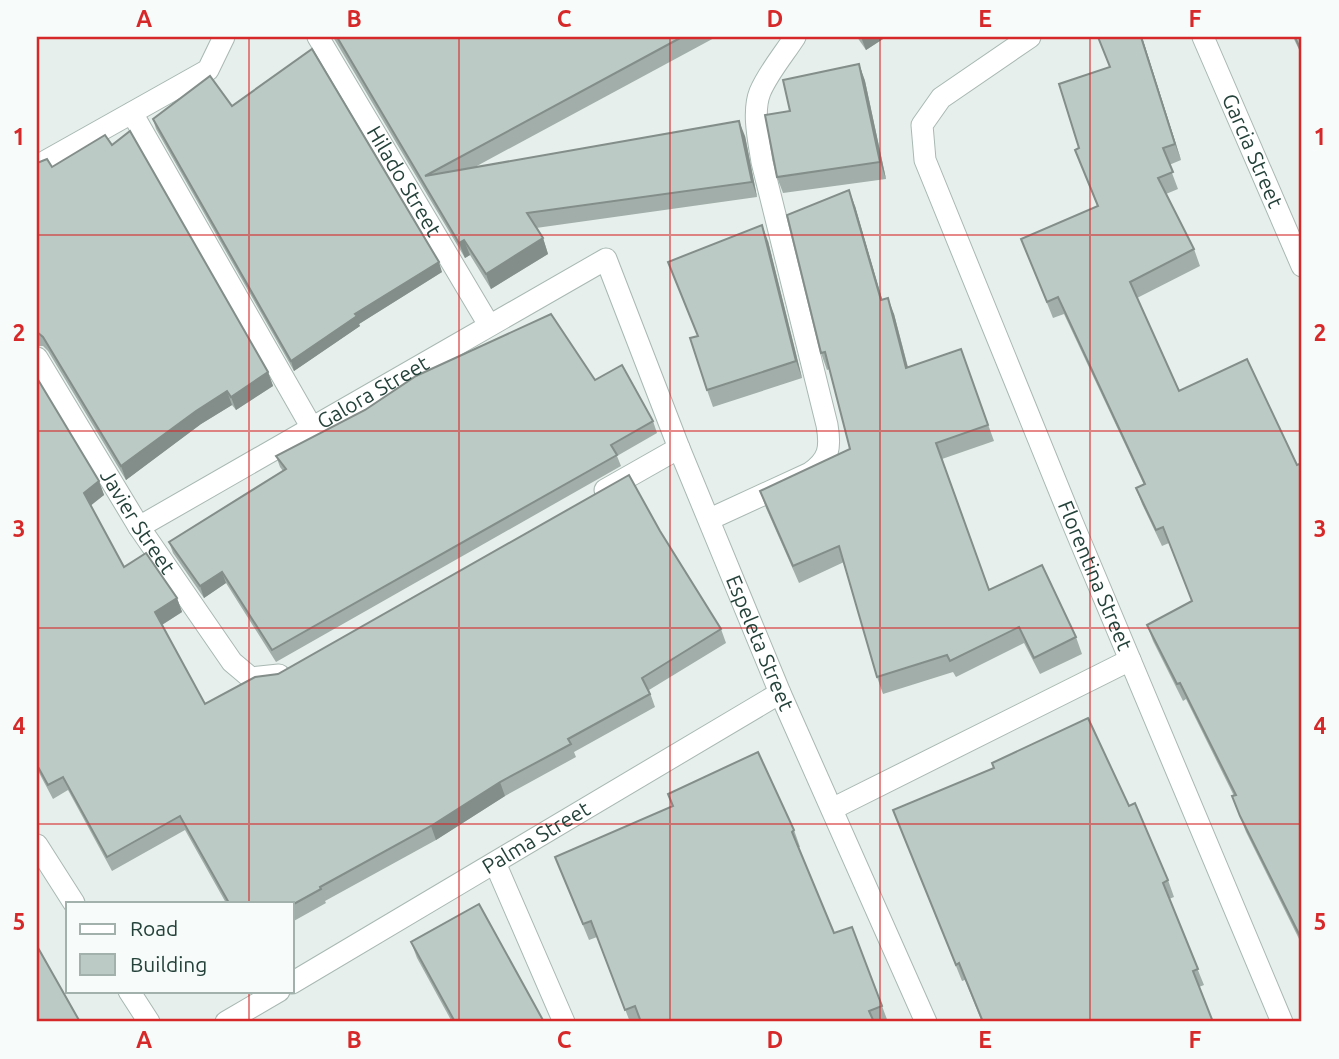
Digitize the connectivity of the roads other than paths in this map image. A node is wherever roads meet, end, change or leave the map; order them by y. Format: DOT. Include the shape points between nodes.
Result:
graph roads {
  1 [pos="223,37"];
  2 [pos="318,37"];
  3 [pos="795,37"];
  4 [pos="1030,37"];
  5 [pos="1203,37"];
  6 [pos="132,113"];
  7 [pos="37,166"];
  8 [pos="606,259"];
  9 [pos="1302,266"];
  10 [pos="489,325"];
  11 [pos="37,358"];
  12 [pos="312,428"];
  13 [pos="679,448"];
  14 [pos="585,501"];
  15 [pos="710,519"];
  16 [pos="139,527"];
  17 [pos="1130,660"];
  18 [pos="301,663"];
  19 [pos="780,693"];
  20 [pos="832,809"];
  21 [pos="37,845"];
  22 [pos="495,863"];
  23 [pos="73,902"];
  24 [pos="294,982"];
  25 [pos="130,992"];
  26 [pos="277,992"];
  27 [pos="149,1022"];
  28 [pos="226,1022"];
  29 [pos="564,1022"];
  30 [pos="926,1022"];
  31 [pos="1282,1022"];
  1 -- 6 [label="street" via="208,70"];
  2 -- 10 [label="street, Hilado Street"];
  3 -- 15 [label="street" via="760,93 757,114 762,162 827,425 829,454 810,473"];
  4 -- 17 [label="street, Florentina Street" via="941,98 922,125 925,160"];
  5 -- 9 [label="street, Garcia Street"];
  6 -- 7 [label="street"];
  6 -- 12 [label="street"];
  8 -- 10 [label="street, Galora Street"];
  8 -- 13 [label="street, Espeleta Street"];
  10 -- 12 [label="street, Galora Street"];
  11 -- 16 [label="street, Javier Street"];
  12 -- 16 [label="street, Galora Street"];
  13 -- 14 [label="street"];
  13 -- 15 [label="street, Espeleta Street"];
  15 -- 19 [label="street, Espeleta Street"];
  16 -- 18 [label="street, Javier Street" via="232,662 251,678 277,676"];
  17 -- 20 [label="street"];
  17 -- 31 [label="street, Florentina Street"];
  19 -- 20 [label="street, Espeleta Street"];
  19 -- 22 [label="street, Palma Street"];
  20 -- 30 [label="street, Espeleta Street"];
  21 -- 23 [label="street"];
  22 -- 24 [label="street, Palma Street"];
  22 -- 29 [label="street"];
  25 -- 27 [label="street"];
  26 -- 28 [label="street"];
}
